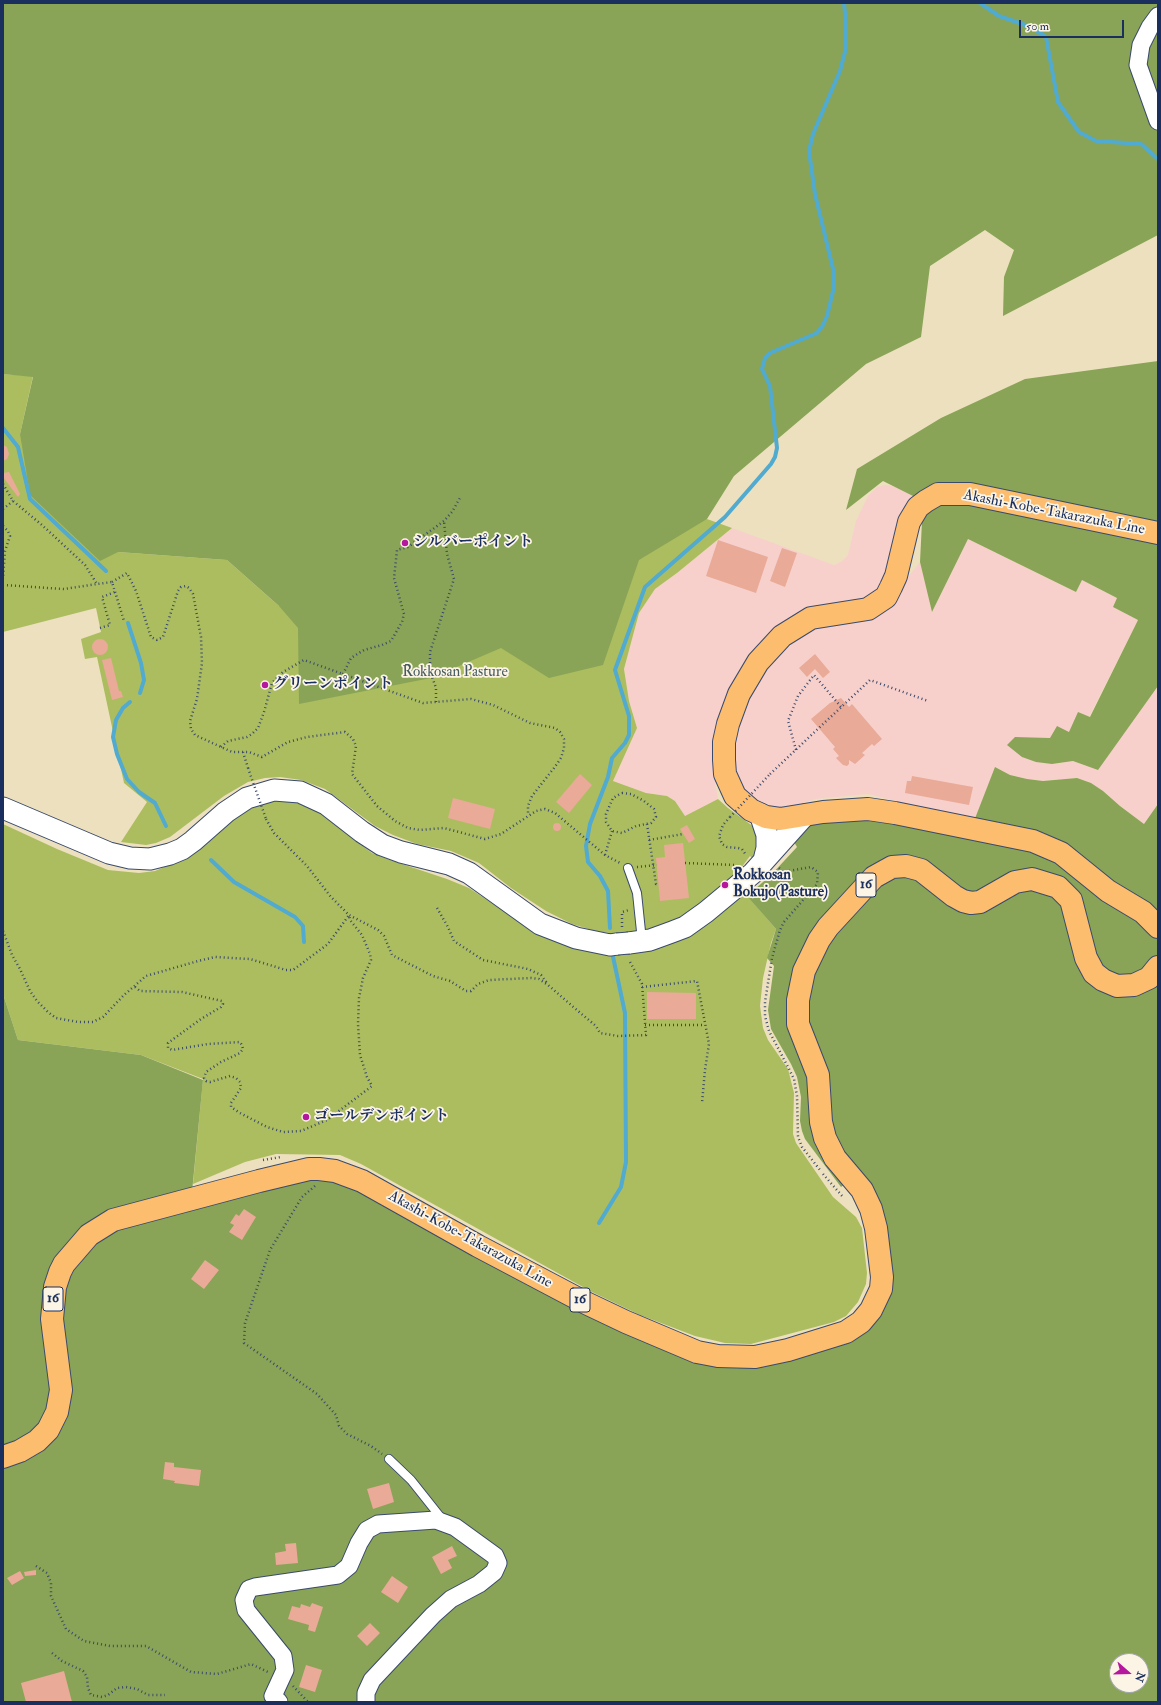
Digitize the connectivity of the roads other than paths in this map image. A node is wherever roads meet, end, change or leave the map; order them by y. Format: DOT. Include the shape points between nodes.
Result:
graph roads {
  1 [pos="1158,16"];
  2 [pos="1158,121"];
  3 [pos="1158,533"];
  4 [pos="3,808"];
  5 [pos="760,814"];
  6 [pos="805,815"];
  7 [pos="771,863"];
  8 [pos="628,868"];
  9 [pos="1158,927"];
  10 [pos="628,940"];
  11 [pos="1158,966"];
  12 [pos="3,1457"];
  13 [pos="389,1459"];
  14 [pos="445,1522"];
  15 [pos="279,1702"];
  16 [pos="366,1702"];
  1 -- 2 [label="street" via="1142,45 1138,65"];
  3 -- 5 [label="main road, Akashi-Kobe-Takarazuka Line" via="970,494 938,494 926,501 918,507 908,522 896,576 886,596 868,609 811,618 782,636 758,662 739,694 724,742 725,774 735,796 742,804"];
  4 -- 10 [label="street" via="109,853 150,859 182,849 247,798 274,790 300,792 326,804 382,845 449,864 481,880 540,924 576,938 610,945"];
  5 -- 6 [label="main road, Akashi-Kobe-Takarazuka Line" via="780,819"];
  5 -- 7 [label="street" via="767,835"];
  6 -- 7 [label="street"];
  6 -- 9 [label="main road, Akashi-Kobe-Takarazuka Line" via="849,809 875,810 1040,844 1067,858 1108,891 1142,912"];
  7 -- 10 [label="street" via="693,922 672,932"];
  8 -- 10 [label="lane" via="637,893"];
  11 -- 12 [label="main road, Akashi-Kobe-Takarazuka Line / 16" via="1149,978 1134,985 1117,986 1103,980 1091,968 1084,952 1071,900 1058,887 1037,880 1015,882 976,903 958,899 927,873 913,866 892,867 879,873 867,884 828,926 818,940 804,971 797,1018 800,1034 818,1075 825,1138 835,1158 862,1190 871,1209 881,1268 881,1289 871,1310 861,1322 840,1335 755,1357 710,1355 685,1348 565,1293 370,1185 346,1175 308,1169 113,1220 89,1235 64,1264 55,1287 52,1319 61,1390 57,1412 48,1430 37,1441"];
  13 -- 14 [label="lane" via="411,1480"];
  14 -- 15 [label="street" via="426,1520 378,1524 367,1530 349,1566 338,1575 249,1589 244,1605 246,1610 283,1656 285,1670 273,1696"];
  14 -- 16 [label="street" via="492,1553 497,1560 494,1572 483,1582 452,1599 433,1615 372,1680 366,1693"];
}
